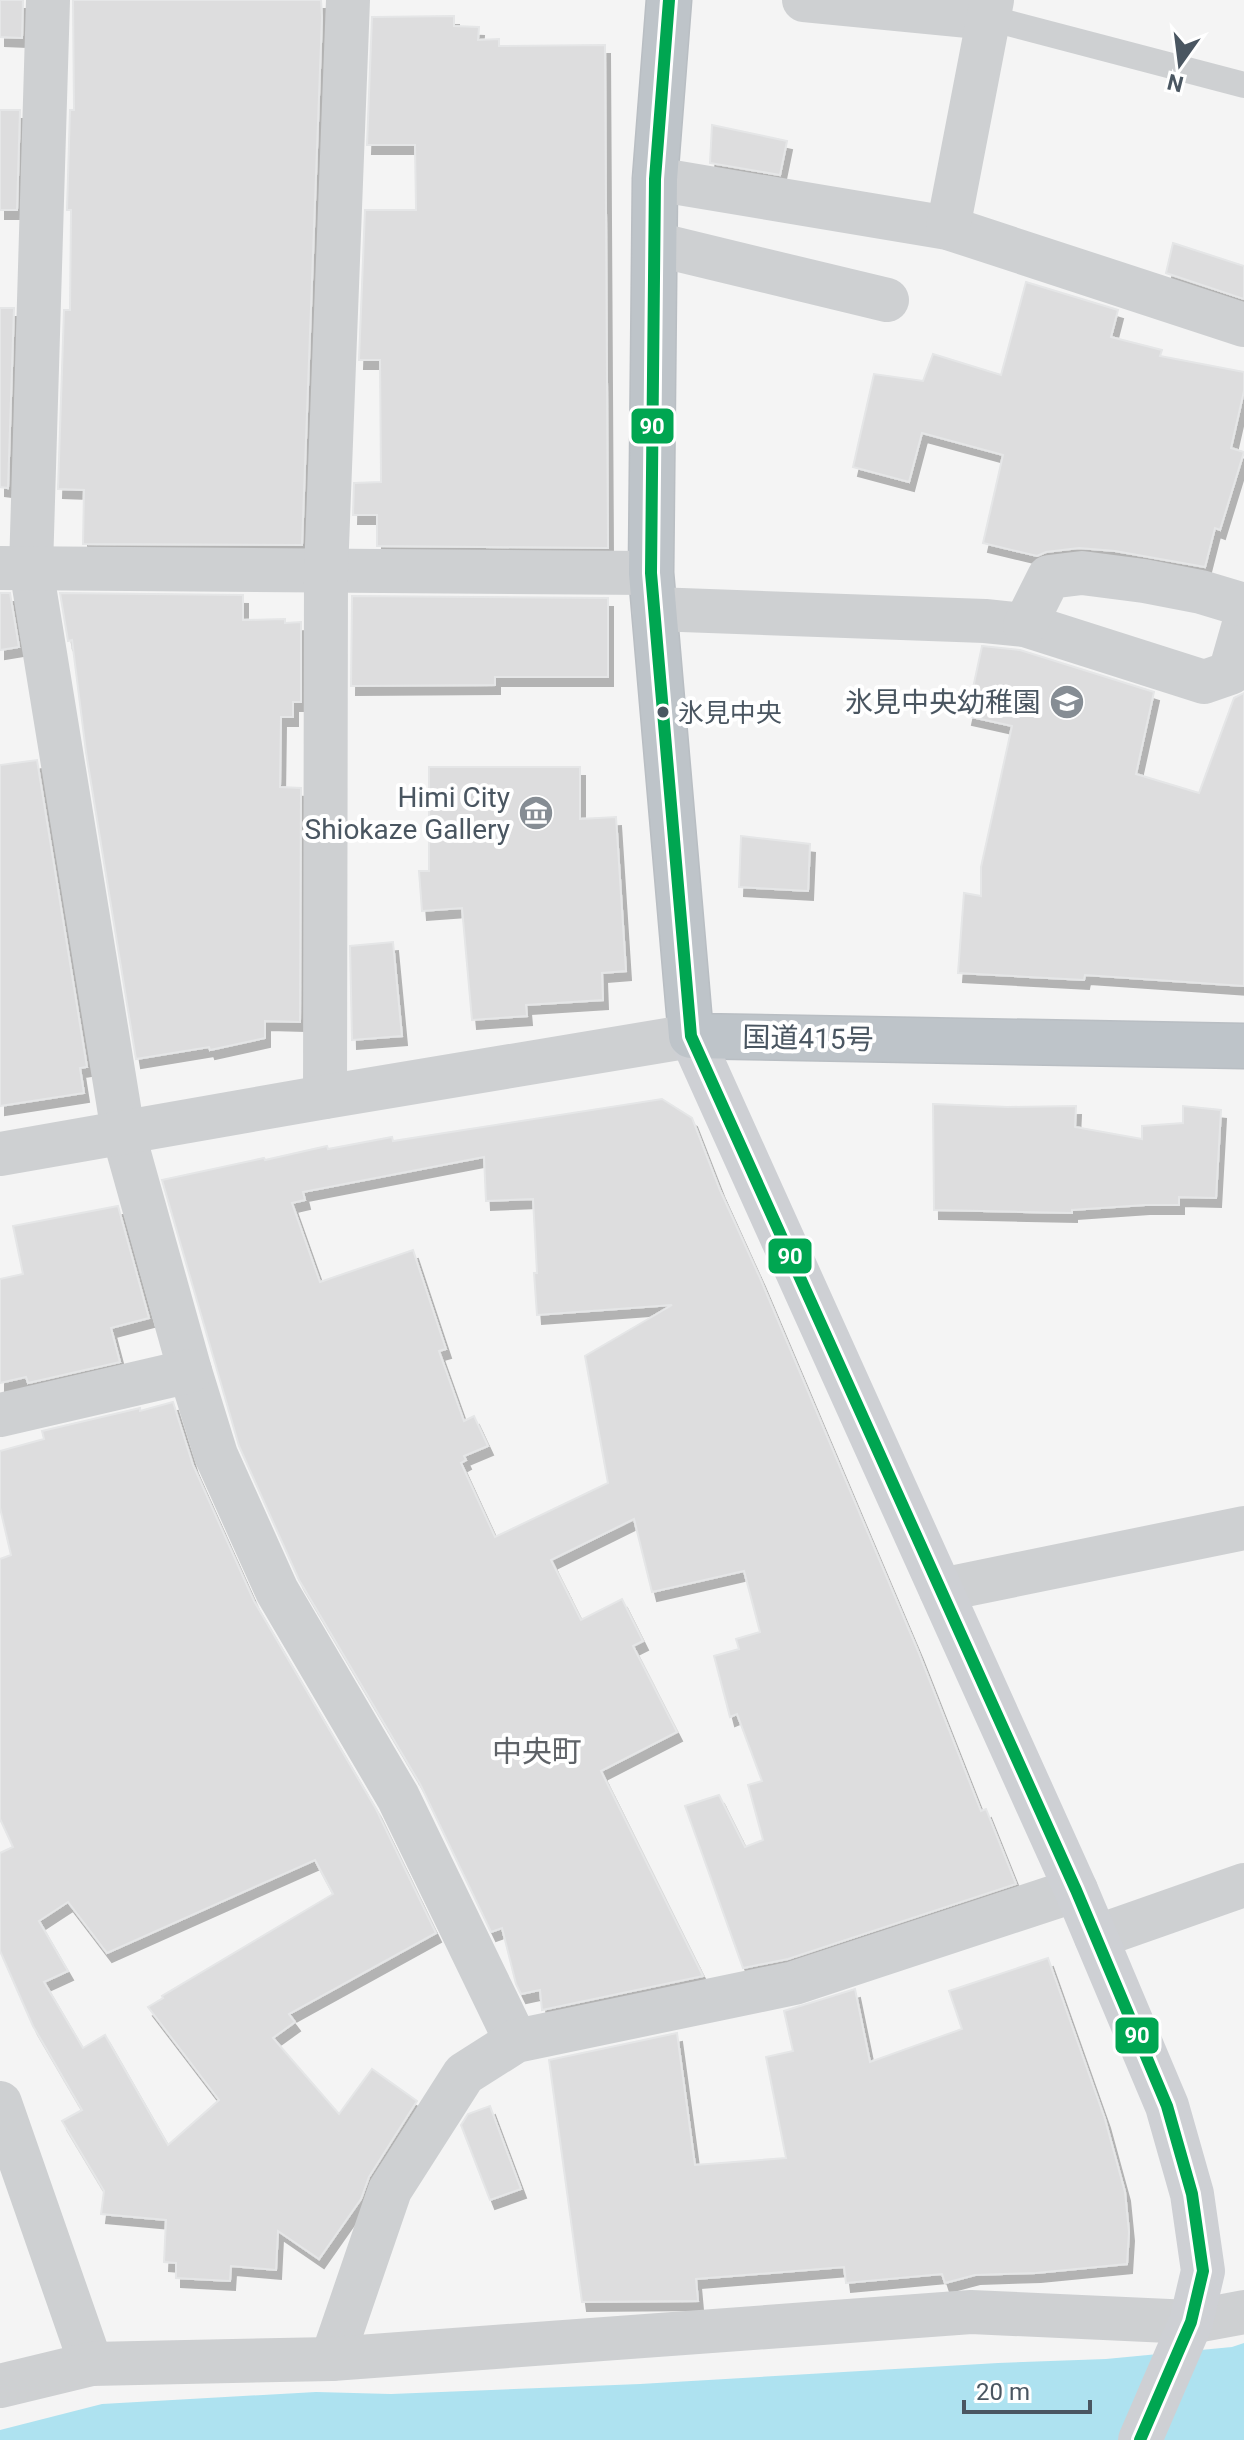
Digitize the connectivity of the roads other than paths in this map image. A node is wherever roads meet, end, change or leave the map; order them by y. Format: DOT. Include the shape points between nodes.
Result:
graph roads {
  1 [pos="48,0"];
  2 [pos="348,0"];
  3 [pos="669,0"];
  4 [pos="804,0"];
  5 [pos="990,9"];
  6 [pos="1244,85"];
  7 [pos="655,179"];
  8 [pos="948,228"];
  9 [pos="655,244"];
  10 [pos="887,300"];
  11 [pos="1244,325"];
  12 [pos="16,568"];
  13 [pos="326,572"];
  14 [pos="653,591"];
  15 [pos="1244,605"];
  16 [pos="1244,624"];
  17 [pos="1025,625"];
  18 [pos="691,1036"];
  19 [pos="1244,1046"];
  20 [pos="325,1097"];
  21 [pos="123,1132"];
  22 [pos="0,1154"];
  23 [pos="190,1371"];
  24 [pos="0,1415"];
  25 [pos="1244,1528"];
  26 [pos="941,1590"];
  27 [pos="1244,1885"];
  28 [pos="1076,1890"];
  29 [pos="1096,1937"];
  30 [pos="516,2041"];
  31 [pos="0,2103"];
  32 [pos="1244,2312"];
  33 [pos="1191,2322"];
  34 [pos="332,2359"];
  35 [pos="91,2364"];
  36 [pos="0,2386"];
  37 [pos="1140,2440"];
  1 -- 12 [label="street"];
  2 -- 13 [label="street"];
  3 -- 7 [label="highway"];
  4 -- 5 [label="street"];
  5 -- 6 [label="lane"];
  5 -- 8 [label="street"];
  7 -- 8 [label="street"];
  7 -- 9 [label="highway"];
  8 -- 11 [label="street"];
  9 -- 10 [label="street"];
  9 -- 14 [label="highway"];
  12 -- 13 [label="street"];
  12 -- 21 [label="street"];
  13 -- 14 [label="street"];
  13 -- 20 [label="street"];
  14 -- 17 [label="street"];
  14 -- 18 [label="highway"];
  15 -- 17 [label="street" via="1201,592 1082,573 1049,577"];
  16 -- 17 [label="street" via="1230,673 1204,682"];
  18 -- 19 [label="highway, 国道415号"];
  18 -- 20 [label="street"];
  18 -- 26 [label="main road"];
  20 -- 21 [label="street"];
  21 -- 22 [label="street"];
  21 -- 23 [label="street"];
  23 -- 24 [label="street"];
  23 -- 30 [label="street" via="216,1455 277,1591 398,1797"];
  25 -- 26 [label="street"];
  26 -- 28 [label="main road"];
  27 -- 29 [label="street"];
  28 -- 29 [label="main road"];
  28 -- 30 [label="street" via="794,1983"];
  29 -- 33 [label="main road" via="1167,2106 1192,2194 1203,2271"];
  30 -- 34 [label="street" via="464,2074 390,2190"];
  31 -- 35 [label="street"];
  32 -- 33 [label="street"];
  33 -- 34 [label="street" via="971,2312"];
  33 -- 37 [label="main road"];
  34 -- 35 [label="street"];
  35 -- 36 [label="street"];
}
